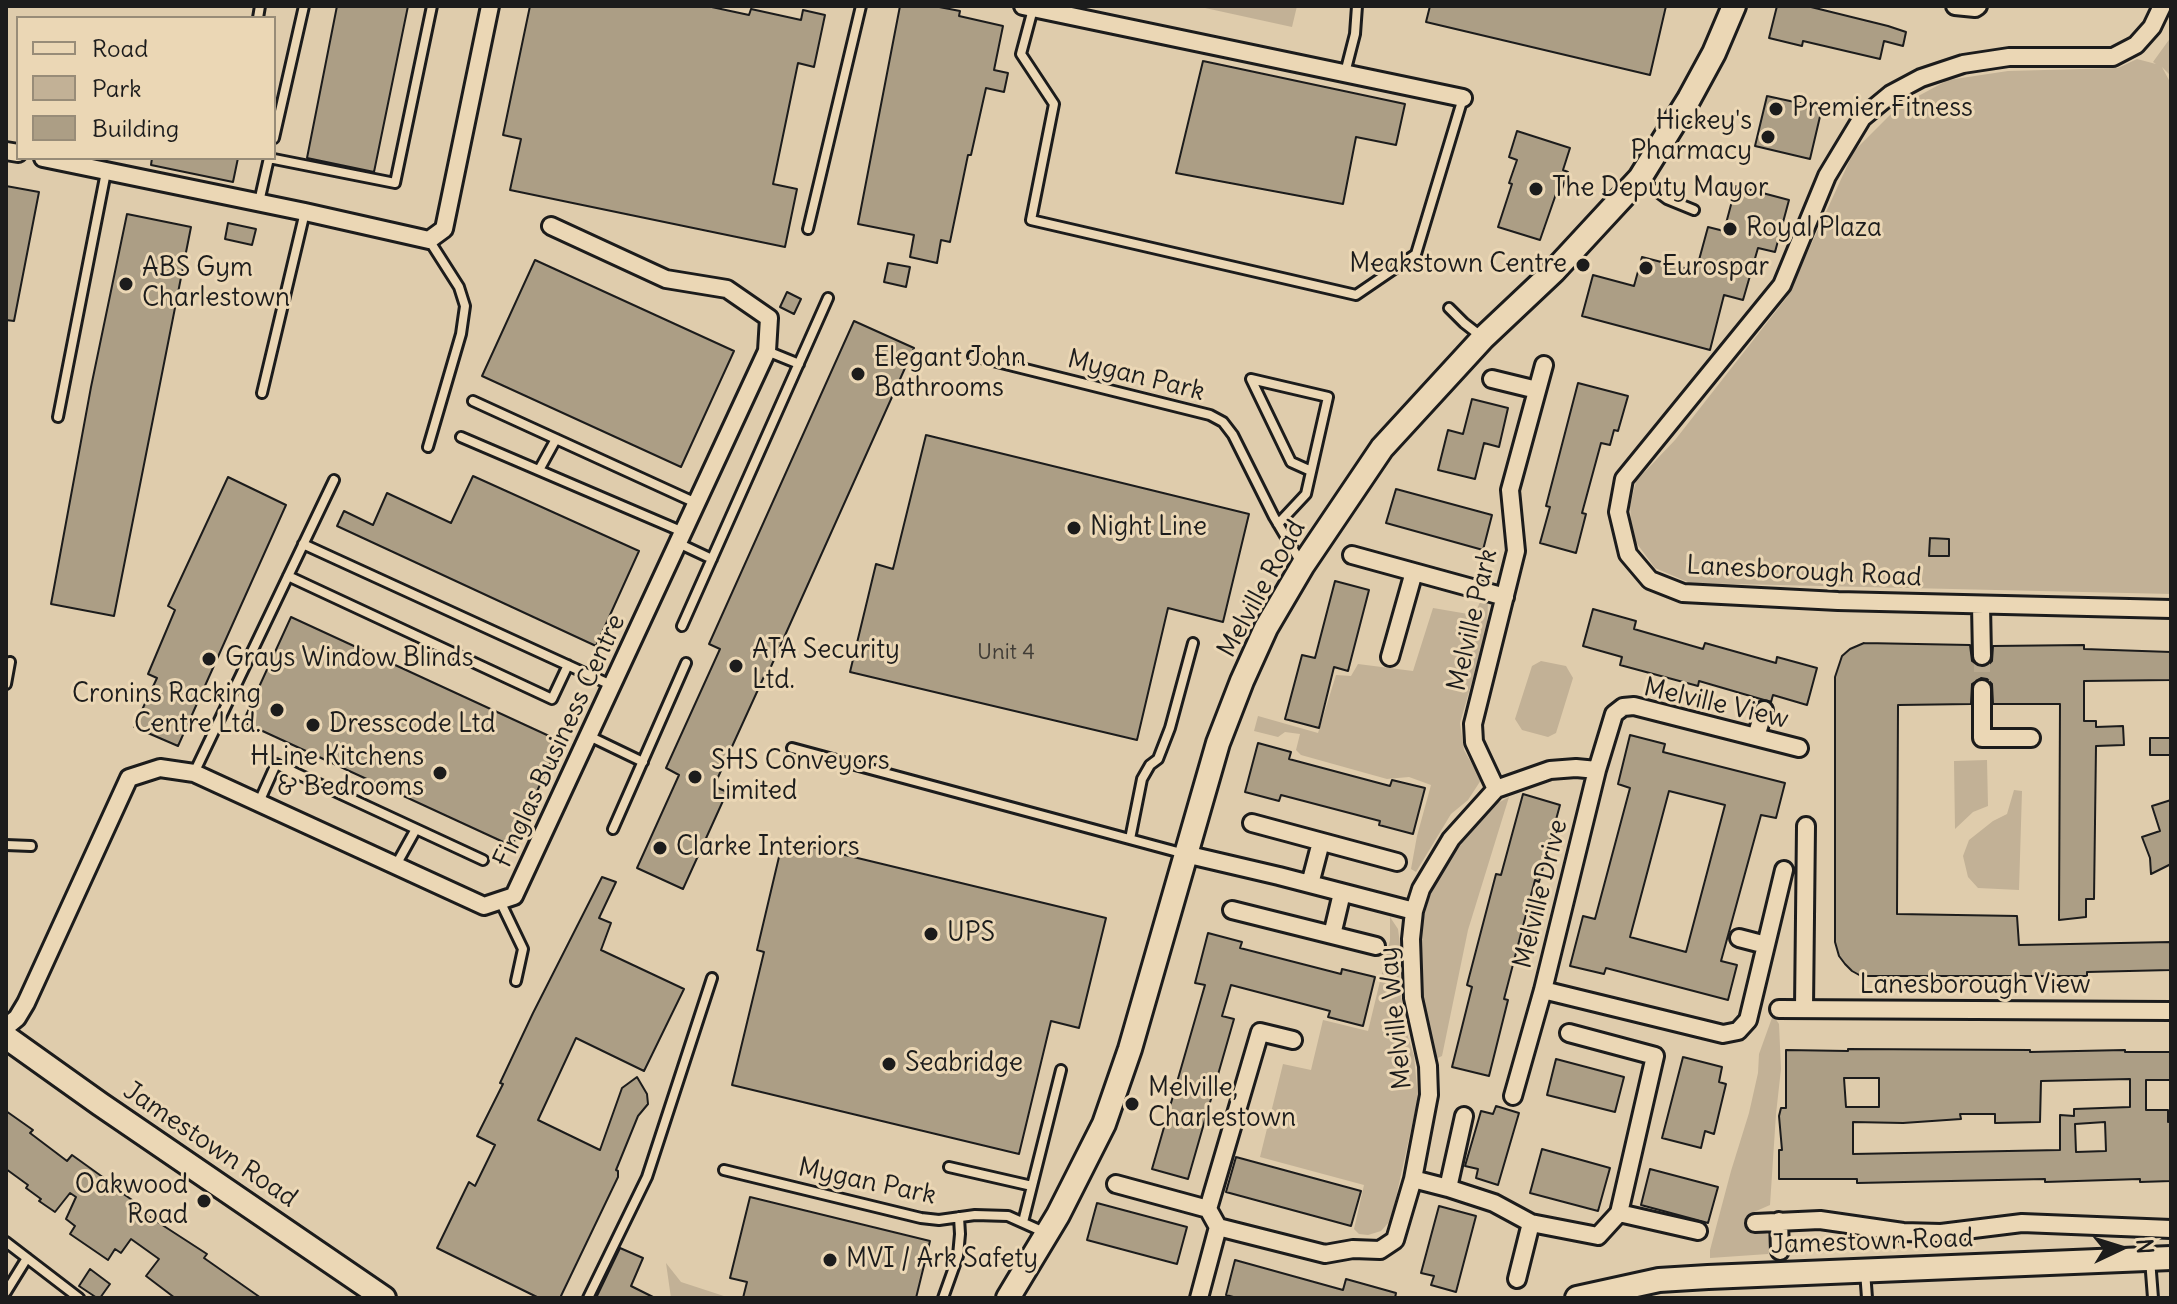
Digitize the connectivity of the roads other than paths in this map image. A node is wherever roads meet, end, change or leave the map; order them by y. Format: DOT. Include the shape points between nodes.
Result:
graph roads {
  1 [pos="304,6"];
  2 [pos="432,6"];
  3 [pos="490,6"];
  4 [pos="861,6"];
  5 [pos="1357,6"];
  6 [pos="1734,6"];
  7 [pos="1955,6"];
  8 [pos="1978,6"];
  9 [pos="2162,6"];
  10 [pos="1028,7"];
  11 [pos="1345,73"];
  12 [pos="1463,98"];
  13 [pos="276,129"];
  14 [pos="276,159"];
  15 [pos="53,160"];
  16 [pos="269,160"];
  17 [pos="106,171"];
  18 [pos="1640,178"];
  19 [pos="259,202"];
  20 [pos="1694,210"];
  21 [pos="305,212"];
  22 [pos="551,226"];
  23 [pos="808,229"];
  24 [pos="429,240"];
  25 [pos="828,298"];
  26 [pos="1449,308"];
  27 [pos="1483,338"];
  28 [pos="767,351"];
  29 [pos="973,356"];
  30 [pos="799,364"];
  31 [pos="1544,365"];
  32 [pos="1492,379"];
  33 [pos="1537,390"];
  34 [pos="262,393"];
  35 [pos="473,401"];
  36 [pos="58,417"];
  37 [pos="461,437"];
  38 [pos="556,439"];
  39 [pos="428,447"];
  40 [pos="539,470"];
  41 [pos="1311,471"];
  42 [pos="334,480"];
  43 [pos="697,503"];
  44 [pos="1278,524"];
  45 [pos="681,538"];
  46 [pos="303,544"];
  47 [pos="1352,555"];
  48 [pos="712,559"];
  49 [pos="1303,565"];
  50 [pos="1414,572"];
  51 [pos="288,576"];
  52 [pos="1505,597"];
  53 [pos="1981,605"];
  54 [pos="2171,609"];
  55 [pos="682,626"];
  56 [pos="1193,643"];
  57 [pos="1982,656"];
  58 [pos="1390,657"];
  59 [pos="10,662"];
  60 [pos="686,663"];
  61 [pos="568,665"];
  62 [pos="6,684"];
  63 [pos="612,685"];
  64 [pos="1982,689"];
  65 [pos="1623,707"];
  66 [pos="1764,710"];
  67 [pos="589,736"];
  68 [pos="1756,737"];
  69 [pos="2031,738"];
  70 [pos="792,748"];
  71 [pos="1799,748"];
  72 [pos="643,762"];
  73 [pos="1597,770"];
  74 [pos="194,773"];
  75 [pos="1496,789"];
  76 [pos="259,802"];
  77 [pos="1252,823"];
  78 [pos="1806,826"];
  79 [pos="416,829"];
  80 [pos="613,829"];
  81 [pos="1130,839"];
  82 [pos="1321,842"];
  83 [pos="6,845"];
  84 [pos="31,846"];
  85 [pos="1185,854"];
  86 [pos="483,860"];
  87 [pos="1397,862"];
  88 [pos="396,865"];
  89 [pos="1784,870"];
  90 [pos="1310,884"];
  91 [pos="1342,893"];
  92 [pos="500,901"];
  93 [pos="1232,910"];
  94 [pos="1414,911"];
  95 [pos="1332,935"];
  96 [pos="1739,938"];
  97 [pos="1766,945"];
  98 [pos="1376,946"];
  99 [pos="712,978"];
  100 [pos="516,981"];
  101 [pos="1543,990"];
  102 [pos="1804,1008"];
  103 [pos="1779,1009"];
  104 [pos="2171,1011"];
  105 [pos="6,1027"];
  106 [pos="1569,1033"];
  107 [pos="6,1037"];
  108 [pos="1293,1040"];
  109 [pos="1061,1070"];
  110 [pos="1513,1096"];
  111 [pos="1464,1116"];
  112 [pos="949,1167"];
  113 [pos="724,1170"];
  114 [pos="1413,1179"];
  115 [pos="1116,1184"];
  116 [pos="1032,1186"];
  117 [pos="1448,1188"];
  118 [pos="1208,1209"];
  119 [pos="1619,1213"];
  120 [pos="959,1217"];
  121 [pos="1779,1221"];
  122 [pos="1023,1222"];
  123 [pos="1531,1223"];
  124 [pos="1755,1223"];
  125 [pos="1218,1227"];
  126 [pos="2171,1229"];
  127 [pos="1698,1231"];
  128 [pos="1047,1234"];
  129 [pos="6,1242"];
  130 [pos="1780,1251"];
  131 [pos="27,1258"];
  132 [pos="2161,1258"];
  133 [pos="1865,1270"];
  134 [pos="1517,1279"];
  135 [pos="6,1292"];
  136 [pos="79,1298"];
  137 [pos="384,1298"];
  138 [pos="588,1298"];
  139 [pos="943,1298"];
  140 [pos="1008,1298"];
  141 [pos="1199,1298"];
  142 [pos="1577,1298"];
  143 [pos="1867,1298"];
  144 [pos="2153,1298"];
  1 -- 13 [label="lane"];
  2 -- 14 [label="lane" via="395,183"];
  3 -- 24 [label="street" via="444,229"];
  4 -- 23 [label="lane"];
  5 -- 11 [label="lane"];
  6 -- 18 [label="street, Melville Road" via="1689,99"];
  7 -- 8 [label="street"];
  9 -- 53 [label="street, Lanesborough Road" via="2136,45 2113,57 2009,57 1963,64 1901,88 1862,118 1827,176 1782,285 1624,479 1618,512 1628,554 1650,580 1683,593"];
  10 -- 11 [label="street"];
  10 -- 12 [label="lane" via="1021,54 1054,104 1031,220 1356,295 1416,254"];
  11 -- 12 [label="street"];
  15 -- 17 [label="street"];
  16 -- 19 [label="lane"];
  17 -- 19 [label="street"];
  17 -- 36 [label="lane"];
  18 -- 20 [label="lane" via="1667,199"];
  18 -- 27 [label="street, Melville Road"];
  19 -- 21 [label="street"];
  21 -- 24 [label="street"];
  21 -- 34 [label="lane"];
  22 -- 28 [label="street" via="666,279 727,289 769,318"];
  24 -- 39 [label="lane" via="465,306"];
  25 -- 30 [label="lane"];
  26 -- 27 [label="lane"];
  27 -- 49 [label="street, Melville Road" via="1382,448"];
  28 -- 30 [label="lane"];
  28 -- 43 [label="street, Finglas Business Centre"];
  29 -- 44 [label="lane, Mygan Park" via="1223,422"];
  30 -- 48 [label="lane"];
  31 -- 33 [label="street, Melville Park"];
  32 -- 33 [label="street"];
  33 -- 52 [label="street, Melville Park" via="1510,490 1516,551"];
  35 -- 38 [label="lane"];
  37 -- 40 [label="lane"];
  38 -- 40 [label="lane"];
  38 -- 43 [label="lane"];
  40 -- 45 [label="lane"];
  41 -- 41 [label="lane" via="1328,397 1251,379 1291,462"];
  41 -- 44 [label="lane" via="1306,494"];
  42 -- 46 [label="lane"];
  43 -- 45 [label="street, Finglas Business Centre"];
  44 -- 49 [label="lane, Mygan Park"];
  45 -- 48 [label="lane"];
  45 -- 63 [label="street, Finglas Business Centre"];
  46 -- 51 [label="lane"];
  46 -- 61 [label="lane"];
  47 -- 50 [label="street"];
  48 -- 55 [label="lane"];
  49 -- 85 [label="street, Melville Road" via="1242,681"];
  50 -- 52 [label="street"];
  50 -- 58 [label="street"];
  51 -- 61 [label="lane" via="552,699"];
  51 -- 74 [label="lane"];
  52 -- 75 [label="street, Melville Park" via="1473,724 1474,742"];
  53 -- 54 [label="street, Lanesborough Road"];
  53 -- 57 [label="street"];
  56 -- 81 [label="lane" via="1170,728 1158,759 1142,779"];
  59 -- 62 [label="lane"];
  60 -- 72 [label="lane"];
  61 -- 63 [label="lane"];
  63 -- 67 [label="street, Finglas Business Centre"];
  64 -- 69 [label="street" via="1982,738"];
  65 -- 68 [label="street, Melville View"];
  65 -- 73 [label="street, Melville Drive" via="1614,714"];
  66 -- 68 [label="street"];
  67 -- 72 [label="lane"];
  67 -- 92 [label="street, Finglas Business Centre" via="514,896"];
  68 -- 71 [label="street, Melville View"];
  70 -- 81 [label="lane"];
  72 -- 80 [label="lane"];
  73 -- 75 [label="street, Melville Way" via="1550,770"];
  73 -- 101 [label="street, Melville Drive"];
  74 -- 76 [label="street, Finglas Business Centre"];
  74 -- 105 [label="street, Finglas Business Centre" via="160,768 129,778 26,1003"];
  75 -- 94 [label="street, Melville Way" via="1451,839"];
  76 -- 79 [label="lane" via="276,764"];
  76 -- 88 [label="street, Finglas Business Centre"];
  77 -- 82 [label="street"];
  78 -- 102 [label="street"];
  79 -- 86 [label="lane"];
  79 -- 88 [label="lane"];
  81 -- 85 [label="lane"];
  82 -- 87 [label="street"];
  82 -- 90 [label="street"];
  83 -- 84 [label="lane"];
  85 -- 90 [label="street"];
  85 -- 128 [label="street, Melville Road" via="1104,1124"];
  88 -- 92 [label="street, Finglas Business Centre" via="484,906"];
  89 -- 97 [label="street"];
  90 -- 91 [label="street"];
  91 -- 94 [label="street"];
  91 -- 95 [label="street"];
  92 -- 100 [label="lane" via="523,949"];
  93 -- 95 [label="street"];
  94 -- 114 [label="street, Melville Way" via="1413,998 1429,1095"];
  95 -- 98 [label="street"];
  96 -- 97 [label="street"];
  97 -- 101 [label="street" via="1748,1020 1738,1031 1723,1034"];
  99 -- 138 [label="lane" via="647,1177"];
  101 -- 110 [label="street, Melville Drive"];
  102 -- 103 [label="street, Lanesborough View"];
  102 -- 104 [label="street, Lanesborough View"];
  106 -- 119 [label="street" via="1655,1056"];
  107 -- 137 [label="street, Jamestown Road"];
  108 -- 118 [label="street" via="1260,1032"];
  109 -- 116 [label="lane"];
  111 -- 117 [label="street"];
  112 -- 116 [label="lane"];
  113 -- 120 [label="lane, Mygan Park" via="921,1218"];
  114 -- 117 [label="street"];
  114 -- 125 [label="street, Melville Way" via="1395,1240 1380,1250 1325,1254"];
  115 -- 118 [label="street"];
  116 -- 122 [label="lane"];
  117 -- 123 [label="street" via="1494,1203"];
  118 -- 125 [label="street"];
  119 -- 123 [label="street" via="1598,1236"];
  119 -- 127 [label="street"];
  120 -- 122 [label="lane, Mygan Park" via="1008,1216"];
  120 -- 139 [label="lane" via="958,1256"];
  121 -- 124 [label="street"];
  121 -- 126 [label="street" via="1820,1220 1941,1233 2022,1223"];
  121 -- 130 [label="street"];
  122 -- 128 [label="lane, Mygan Park"];
  123 -- 134 [label="street"];
  125 -- 141 [label="street"];
  128 -- 140 [label="street, Melville Road"];
  129 -- 131 [label="lane"];
  131 -- 135 [label="lane"];
  131 -- 136 [label="lane"];
  132 -- 133 [label="street, Jamestown Road"];
  132 -- 144 [label="lane"];
  133 -- 142 [label="street, Jamestown Road" via="1659,1280"];
  133 -- 143 [label="lane"];
}
